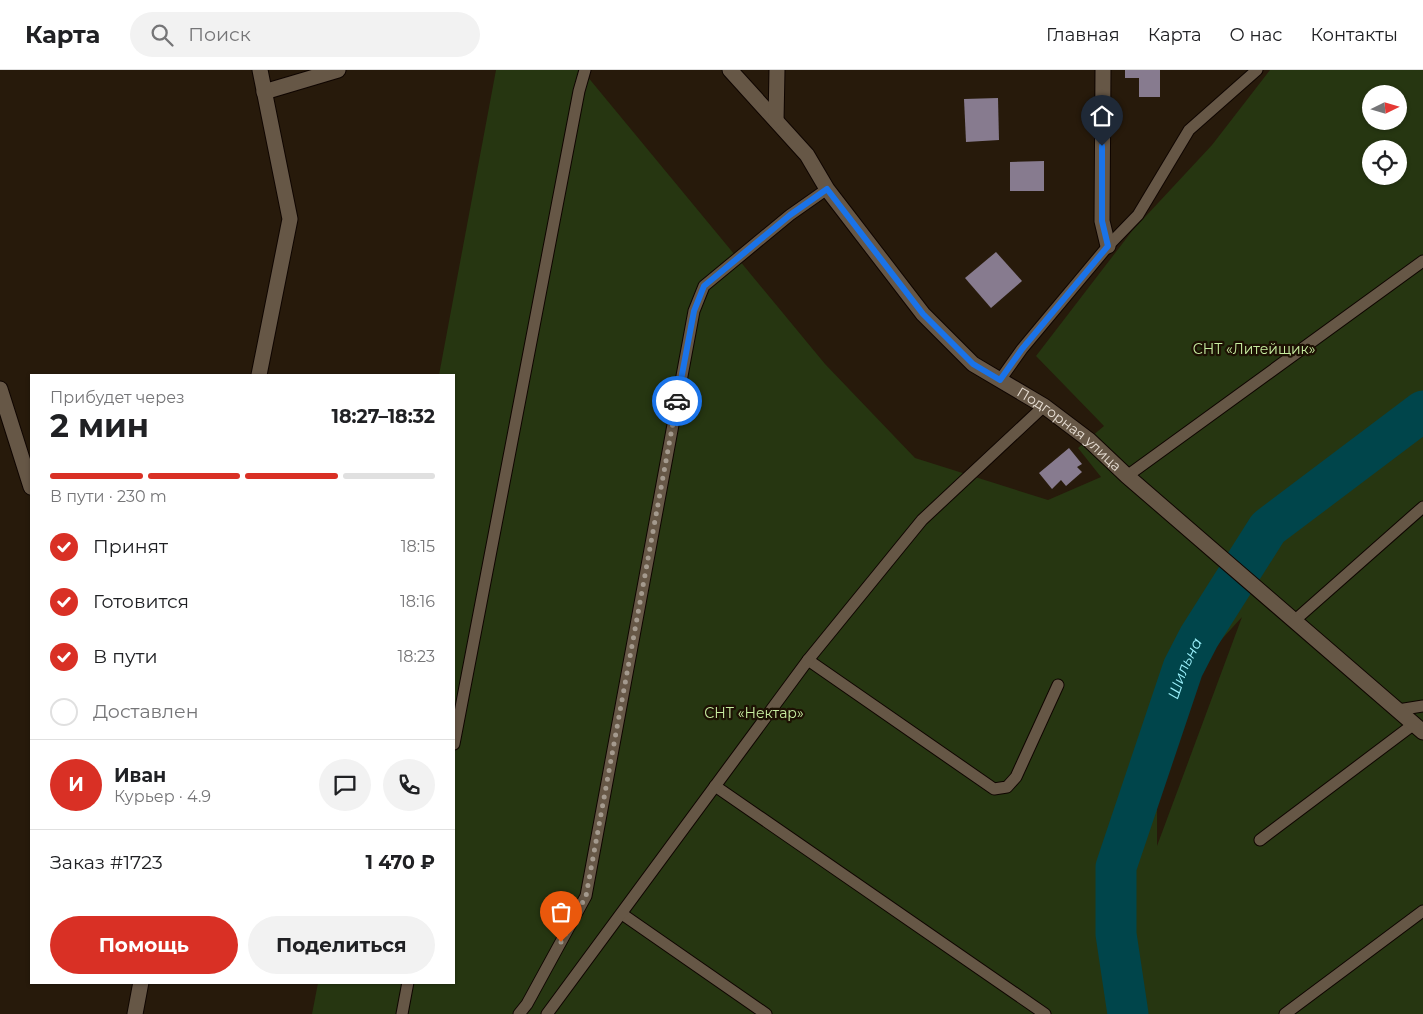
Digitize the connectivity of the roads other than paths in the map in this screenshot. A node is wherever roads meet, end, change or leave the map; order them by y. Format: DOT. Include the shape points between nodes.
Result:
graph roads {
  1 [pos="260,70"];
  2 [pos="338,70"];
  3 [pos="585,70"];
  4 [pos="730,70"];
  5 [pos="777,70"];
  6 [pos="1103,70"];
  7 [pos="1257,70"];
  8 [pos="264,92"];
  9 [pos="776,120"];
  10 [pos="827,189"];
  11 [pos="1108,246"];
  12 [pos="1423,261"];
  13 [pos="259,374"];
  14 [pos="1000,380"];
  15 [pos="0,389"];
  16 [pos="1044,406"];
  17 [pos="1126,476"];
  18 [pos="30,484"];
  19 [pos="1423,507"];
  20 [pos="1294,620"];
  21 [pos="808,660"];
  22 [pos="1058,686"];
  23 [pos="1423,706"];
  24 [pos="1398,710"];
  25 [pos="1418,728"];
  26 [pos="455,739"];
  27 [pos="715,786"];
  28 [pos="1260,840"];
  29 [pos="1423,911"];
  30 [pos="622,914"];
  31 [pos="141,984"];
  32 [pos="408,984"];
  33 [pos="135,1014"];
  34 [pos="402,1014"];
  35 [pos="519,1014"];
  36 [pos="547,1014"];
  37 [pos="766,1014"];
  38 [pos="1045,1014"];
  39 [pos="1285,1014"];
  1 -- 8 [label="street"];
  2 -- 8 [label="street"];
  3 -- 26 [label="lane"];
  4 -- 9 [label="street, Подгорная улица"];
  5 -- 9 [label="street"];
  6 -- 11 [label="street" via="1102,221"];
  7 -- 11 [label="lane" via="1189,130 1138,215"];
  8 -- 13 [label="street" via="290,219"];
  9 -- 10 [label="street, Подгорная улица" via="808,155"];
  10 -- 14 [label="street, Подгорная улица" via="923,314 973,364"];
  10 -- 35 [label="lane" via="704,286 694,311 586,896"];
  11 -- 14 [label="lane"];
  12 -- 17 [label="lane"];
  14 -- 16 [label="street, Подгорная улица"];
  15 -- 18 [label="street"];
  16 -- 17 [label="street, Подгорная улица" via="1089,440"];
  16 -- 21 [label="lane" via="922,520"];
  17 -- 20 [label="street, Подгорная улица"];
  19 -- 20 [label="lane"];
  20 -- 24 [label="street, Подгорная улица"];
  21 -- 22 [label="lane" via="994,789 1007,787 1016,777"];
  21 -- 27 [label="lane"];
  23 -- 24 [label="lane"];
  24 -- 25 [label="street, Подгорная улица"];
  25 -- 28 [label="lane"];
  27 -- 30 [label="lane"];
  27 -- 38 [label="lane"];
  29 -- 39 [label="lane"];
  30 -- 36 [label="lane"];
  30 -- 37 [label="lane"];
  31 -- 33 [label="street"];
  32 -- 34 [label="lane"];
}
